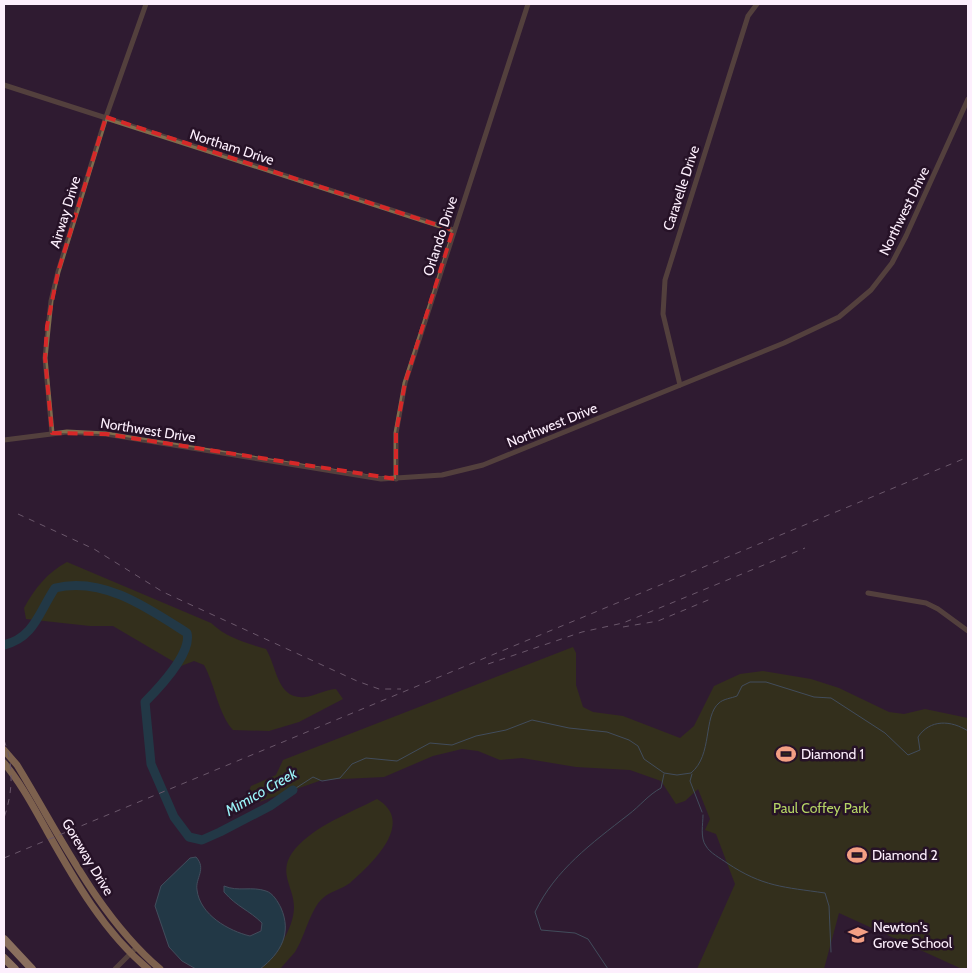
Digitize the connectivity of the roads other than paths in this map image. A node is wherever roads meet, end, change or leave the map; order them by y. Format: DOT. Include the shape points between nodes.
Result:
graph roads {
  1 [pos="146,4"];
  2 [pos="528,4"];
  3 [pos="757,4"];
  4 [pos="4,85"];
  5 [pos="968,99"];
  6 [pos="106,117"];
  7 [pos="453,230"];
  8 [pos="680,386"];
  9 [pos="52,433"];
  10 [pos="4,440"];
  11 [pos="396,479"];
  12 [pos="868,593"];
  13 [pos="968,631"];
  14 [pos="4,750"];
  15 [pos="4,763"];
  16 [pos="4,940"];
  17 [pos="133,951"];
  18 [pos="4,958"];
  19 [pos="15,969"];
  20 [pos="32,969"];
  21 [pos="115,969"];
  22 [pos="148,969"];
  23 [pos="160,969"];
  1 -- 6 [label="street, Airway Drive"];
  2 -- 7 [label="street, Orlando Drive"];
  3 -- 8 [label="street, Caravelle Drive" via="748,16 665,280 662,314"];
  4 -- 6 [label="street, Northam Drive"];
  5 -- 8 [label="street, Northwest Drive" via="896,255 858,302 817,328"];
  6 -- 7 [label="street, Northam Drive"];
  6 -- 9 [label="street, Airway Drive" via="58,272 47,326 44,358"];
  7 -- 11 [label="street, Orlando Drive" via="405,384 396,439"];
  8 -- 11 [label="street, Northwest Drive" via="481,466 442,475"];
  9 -- 10 [label="street, Northwest Drive"];
  9 -- 11 [label="street, Northwest Drive" via="106,434"];
  12 -- 13 [label="street" via="926,603"];
  14 -- 17 [label="main road, Goreway Drive" via="17,765"];
  15 -- 17 [label="main road, Goreway Drive" via="100,918"];
  16 -- 20 [label="highway"];
  17 -- 21 [label="street"];
  17 -- 22 [label="main road, Goreway Drive"];
  17 -- 23 [label="main road, Goreway Drive"];
  18 -- 19 [label="highway"];
}
